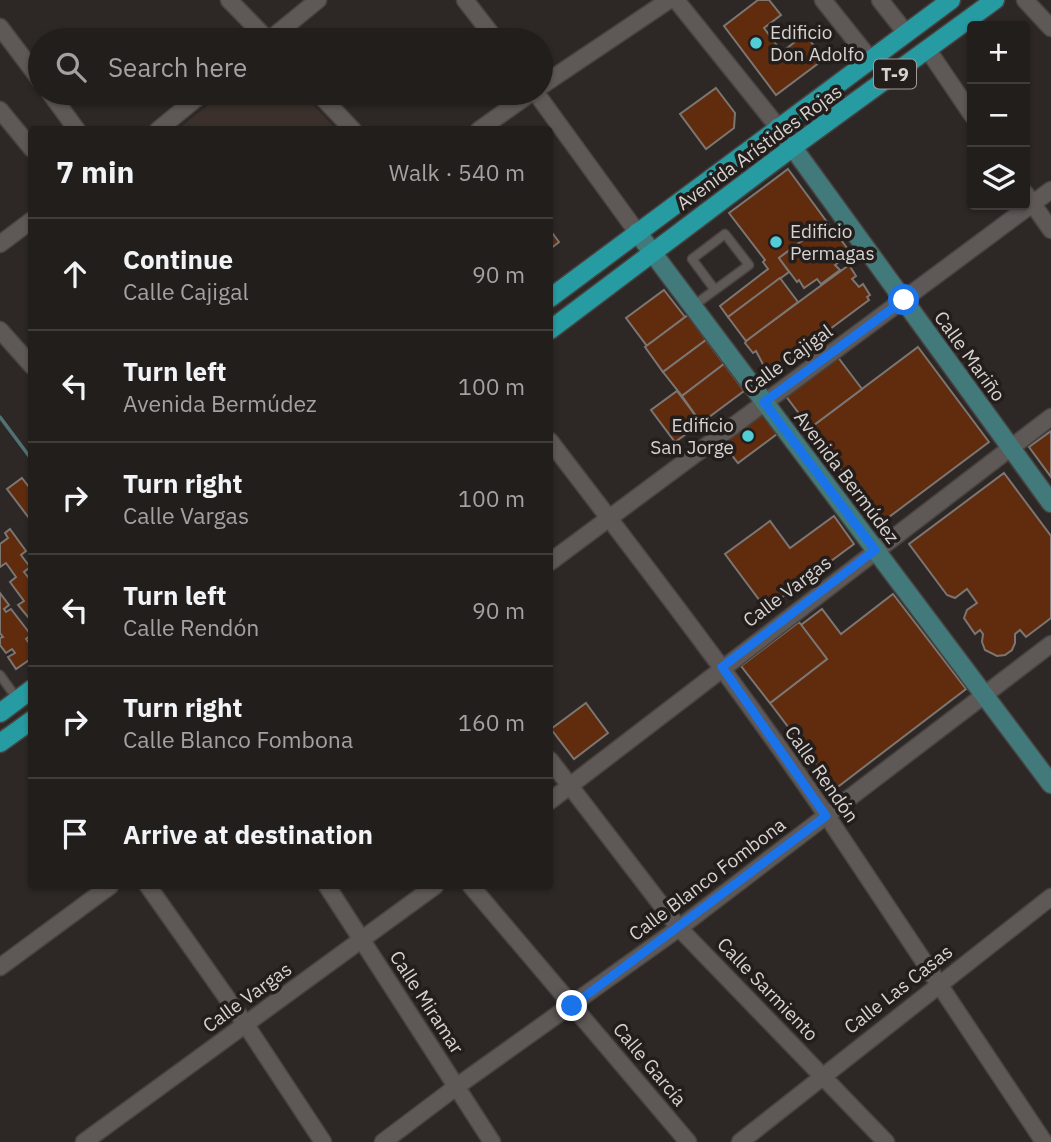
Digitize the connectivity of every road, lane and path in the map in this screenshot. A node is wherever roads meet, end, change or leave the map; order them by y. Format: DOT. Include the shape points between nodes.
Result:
graph roads {
  1 [pos="229,0"];
  2 [pos="318,0"];
  3 [pos="465,0"];
  4 [pos="668,0"];
  5 [pos="823,0"];
  6 [pos="880,0"];
  7 [pos="951,0"];
  8 [pos="995,0"];
  9 [pos="1025,0"];
  10 [pos="683,4"];
  11 [pos="0,27"];
  12 [pos="256,28"];
  13 [pos="283,28"];
  14 [pos="487,28"];
  15 [pos="1051,28"];
  16 [pos="906,33"];
  17 [pos="928,50"];
  18 [pos="870,58"];
  19 [pos="28,64"];
  20 [pos="553,78"];
  21 [pos="59,105"];
  22 [pos="189,105"];
  23 [pos="330,105"];
  24 [pos="516,105"];
  25 [pos="543,105"];
  26 [pos="967,108"];
  27 [pos="0,110"];
  28 [pos="74,126"];
  29 [pos="163,126"];
  30 [pos="350,126"];
  31 [pos="485,126"];
  32 [pos="778,127"];
  33 [pos="28,144"];
  34 [pos="793,147"];
  35 [pos="1051,190"];
  36 [pos="1030,199"];
  37 [pos="1030,200"];
  38 [pos="1015,210"];
  39 [pos="28,223"];
  40 [pos="1051,230"];
  41 [pos="637,232"];
  42 [pos="0,244"];
  43 [pos="652,252"];
  44 [pos="715,290"];
  45 [pos="553,296"];
  46 [pos="904,300"];
  47 [pos="693,306"];
  48 [pos="553,328"];
  49 [pos="0,330"];
  50 [pos="28,362"];
  51 [pos="764,402"];
  52 [pos="1051,417"];
  53 [pos="553,445"];
  54 [pos="1011,448"];
  55 [pos="1051,503"];
  56 [pos="608,518"];
  57 [pos="875,550"];
  58 [pos="553,560"];
  59 [pos="1051,644"];
  60 [pos="722,667"];
  61 [pos="0,675"];
  62 [pos="25,695"];
  63 [pos="984,695"];
  64 [pos="0,713"];
  65 [pos="28,723"];
  66 [pos="0,743"];
  67 [pos="553,764"];
  68 [pos="1051,784"];
  69 [pos="570,787"];
  70 [pos="553,799"];
  71 [pos="826,816"];
  72 [pos="106,889"];
  73 [pos="150,889"];
  74 [pos="329,889"];
  75 [pos="431,889"];
  76 [pos="474,889"];
  77 [pos="1051,897"];
  78 [pos="679,928"];
  79 [pos="362,939"];
  80 [pos="0,967"];
  81 [pos="937,985"];
  82 [pos="572,1006"];
  83 [pos="246,1025"];
  84 [pos="823,1076"];
  85 [pos="456,1087"];
  86 [pos="84,1142"];
  87 [pos="323,1142"];
  88 [pos="383,1142"];
  89 [pos="492,1142"];
  90 [pos="688,1142"];
  91 [pos="740,1142"];
  92 [pos="886,1142"];
  93 [pos="1044,1142"];
  1 -- 12 [label="street"];
  2 -- 13 [label="street"];
  3 -- 14 [label="street"];
  4 -- 20 [label="street"];
  5 -- 18 [label="street"];
  6 -- 16 [label="street"];
  7 -- 16 [label="main road, Avenida Arístides Rojas / T-9"];
  8 -- 17 [label="main road, Avenida Arístides Rojas / T-9"];
  9 -- 15 [label="street"];
  10 -- 32 [label="street, Calle Mariño"];
  11 -- 19 [label="street"];
  16 -- 18 [label="main road, Avenida Arístides Rojas / T-9"];
  17 -- 26 [label="street"];
  17 -- 34 [label="main road, Avenida Arístides Rojas / T-9"];
  18 -- 32 [label="main road, Avenida Arístides Rojas / T-9"];
  21 -- 28 [label="street"];
  22 -- 29 [label="street"];
  23 -- 30 [label="street"];
  24 -- 31 [label="street"];
  25 -- 41 [label="street, Avenida Bermúdez"];
  27 -- 33 [label="street"];
  32 -- 34 [label="street, Calle Mariño"];
  32 -- 41 [label="main road, Avenida Arístides Rojas / T-9"];
  34 -- 43 [label="main road, Avenida Arístides Rojas / T-9"];
  34 -- 46 [label="street, Calle Mariño"];
  35 -- 36 [label="street, Calle Cajigal"];
  37 -- 40 [label="street"];
  38 -- 46 [label="street, Calle Cajigal"];
  39 -- 42 [label="street"];
  41 -- 43 [label="street, Avenida Bermúdez"];
  41 -- 45 [label="main road, Avenida Arístides Rojas / T-9"];
  43 -- 47 [label="street, Avenida Bermúdez"];
  43 -- 48 [label="main road, Avenida Arístides Rojas / T-9"];
  44 -- 44 [label="lane" via="748,265 725,234 692,259"];
  44 -- 47 [label="lane"];
  46 -- 51 [label="street, Calle Cajigal"];
  46 -- 54 [label="street, Calle Mariño"];
  47 -- 51 [label="street, Avenida Bermúdez"];
  49 -- 50 [label="street"];
  51 -- 56 [label="street, Calle Cajigal"];
  51 -- 57 [label="street, Avenida Bermúdez"];
  52 -- 54 [label="street, Calle Vargas"];
  53 -- 56 [label="street, Calle Rendón"];
  54 -- 55 [label="street, Calle Mariño"];
  54 -- 57 [label="street, Calle Vargas"];
  56 -- 58 [label="street, Calle Cajigal"];
  56 -- 60 [label="street, Calle Rendón"];
  57 -- 60 [label="street, Calle Vargas"];
  57 -- 63 [label="street, Avenida Bermúdez"];
  59 -- 63 [label="street, Calle Blanco Fombona"];
  60 -- 69 [label="street, Calle Vargas"];
  60 -- 71 [label="street, Calle Rendón"];
  61 -- 62 [label="lane"];
  62 -- 64 [label="main road"];
  63 -- 68 [label="street, Avenida Bermúdez"];
  63 -- 71 [label="street, Calle Blanco Fombona"];
  65 -- 66 [label="main road"];
  67 -- 69 [label="street, Calle Sarmiento"];
  69 -- 70 [label="street, Calle Vargas"];
  69 -- 78 [label="street, Calle Sarmiento"];
  71 -- 78 [label="street, Calle Blanco Fombona"];
  71 -- 81 [label="street, Calle Rendón"];
  72 -- 80 [label="street"];
  73 -- 83 [label="street"];
  74 -- 79 [label="street, Calle Miramar"];
  75 -- 79 [label="street, Calle Vargas"];
  76 -- 82 [label="street, Calle García"];
  77 -- 81 [label="street, Calle Las Casas"];
  78 -- 82 [label="street, Calle Blanco Fombona"];
  78 -- 84 [label="street, Calle Sarmiento"];
  79 -- 83 [label="street, Calle Vargas"];
  79 -- 85 [label="street, Calle Miramar"];
  81 -- 84 [label="street, Calle Las Casas"];
  81 -- 93 [label="street, Calle Rendón"];
  82 -- 85 [label="street, Calle Blanco Fombona"];
  82 -- 90 [label="street, Calle García"];
  83 -- 86 [label="street, Calle Vargas"];
  83 -- 87 [label="street"];
  84 -- 91 [label="street, Calle Las Casas"];
  84 -- 92 [label="street, Calle Sarmiento"];
  85 -- 88 [label="street, Calle Blanco Fombona"];
  85 -- 89 [label="street, Calle Miramar"];
}
